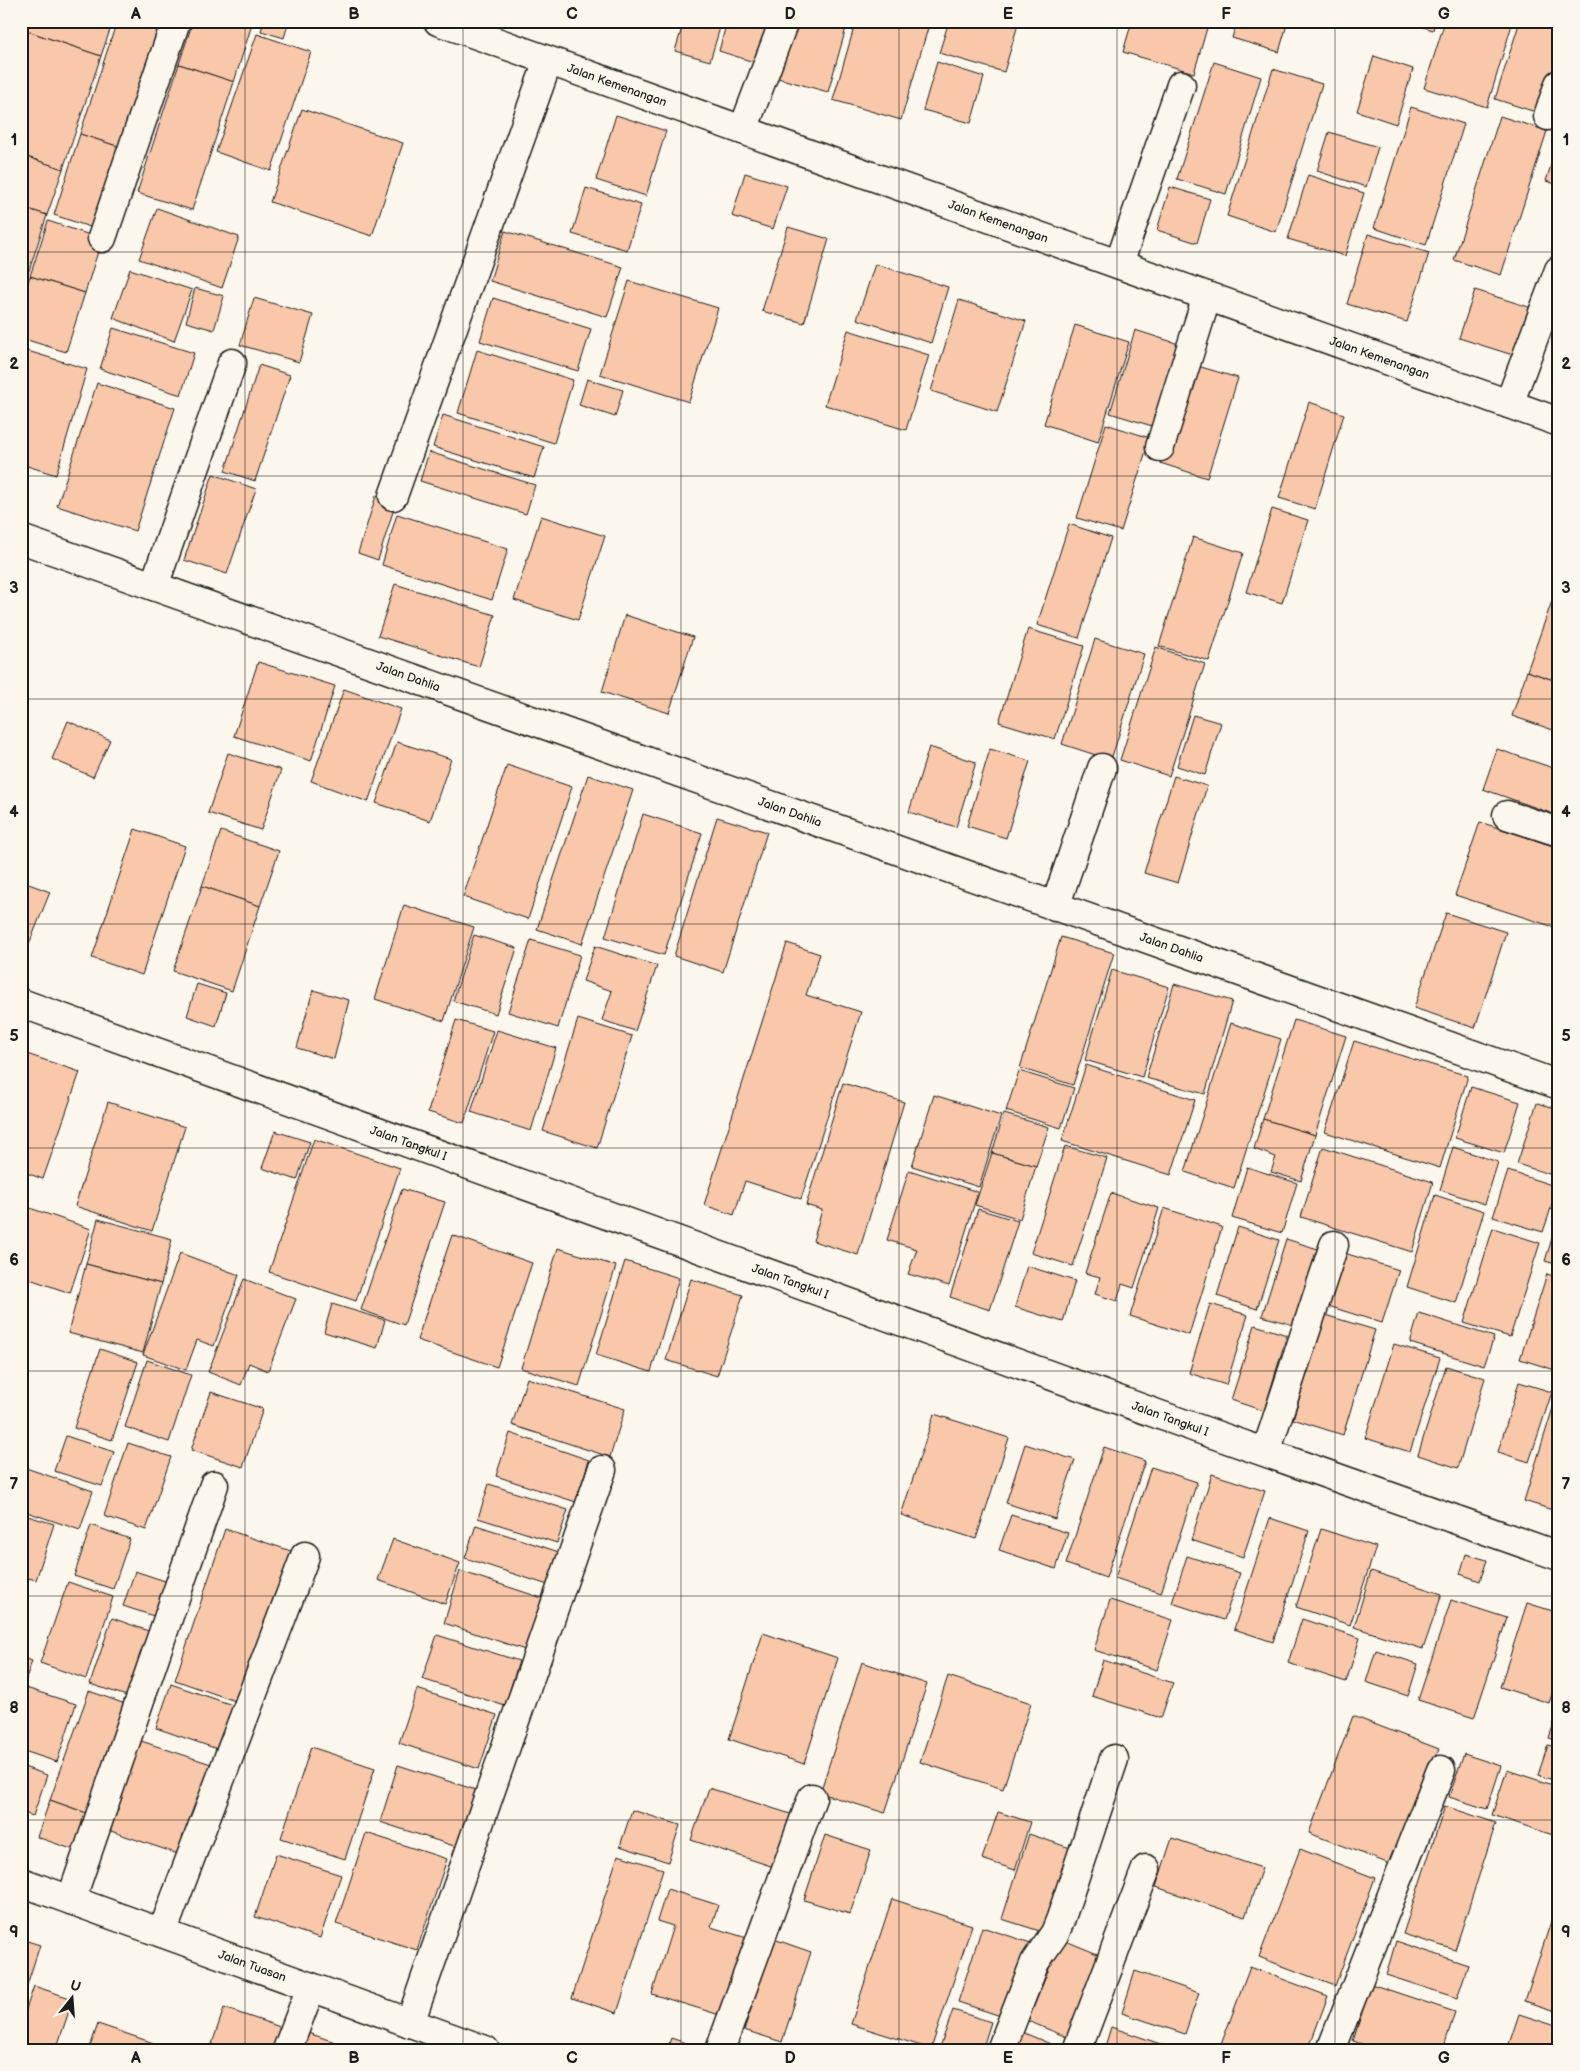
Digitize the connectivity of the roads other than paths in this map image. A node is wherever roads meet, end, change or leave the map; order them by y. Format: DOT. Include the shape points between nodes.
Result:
graph roads {
  1 [pos="176,21"];
  2 [pos="438,21"];
  3 [pos="784,21"];
  4 [pos="548,61"];
  5 [pos="1559,84"];
  6 [pos="1181,85"];
  7 [pos="1548,116"];
  8 [pos="743,130"];
  9 [pos="102,238"];
  10 [pos="1119,264"];
  11 [pos="1559,270"];
  12 [pos="1207,296"];
  13 [pos="232,363"];
  14 [pos="1509,404"];
  15 [pos="1559,422"];
  16 [pos="1160,447"];
  17 [pos="393,496"];
  18 [pos="21,539"];
  19 [pos="154,586"];
  20 [pos="1102,768"];
  21 [pos="1507,815"];
  22 [pos="1559,832"];
  23 [pos="1055,907"];
  24 [pos="21,1003"];
  25 [pos="1559,1085"];
  26 [pos="1334,1245"];
  27 [pos="1266,1452"];
  28 [pos="602,1470"];
  29 [pos="214,1485"];
  30 [pos="305,1556"];
  31 [pos="1559,1556"];
  32 [pos="1114,1759"];
  33 [pos="1441,1770"];
  34 [pos="812,1798"];
  35 [pos="1146,1869"];
  36 [pos="21,1882"];
  37 [pos="71,1900"];
  38 [pos="162,1933"];
  39 [pos="311,1987"];
  40 [pos="410,2023"];
  41 [pos="287,2050"];
  42 [pos="485,2050"];
  43 [pos="720,2050"];
  44 [pos="1001,2050"];
  45 [pos="1077,2050"];
  46 [pos="1331,2050"];
  1 -- 9 [label="street"];
  2 -- 4 [label="street, Jalan Kemenangan"];
  3 -- 8 [label="street"];
  4 -- 8 [label="street, Jalan Kemenangan"];
  4 -- 17 [label="street"];
  5 -- 7 [label="street"];
  6 -- 10 [label="street"];
  8 -- 10 [label="street, Jalan Kemenangan"];
  10 -- 12 [label="street, Jalan Kemenangan"];
  11 -- 14 [label="street"];
  12 -- 14 [label="street, Jalan Kemenangan"];
  12 -- 16 [label="street"];
  13 -- 19 [label="street"];
  14 -- 15 [label="street, Jalan Kemenangan"];
  18 -- 19 [label="street, Jalan Dahlia"];
  19 -- 23 [label="street, Jalan Dahlia"];
  20 -- 23 [label="street"];
  21 -- 22 [label="street"];
  23 -- 25 [label="street, Jalan Dahlia"];
  24 -- 27 [label="street, Jalan Tangkul I"];
  26 -- 27 [label="street"];
  27 -- 31 [label="street, Jalan Tangkul I"];
  28 -- 40 [label="street"];
  29 -- 37 [label="street"];
  30 -- 38 [label="street"];
  32 -- 44 [label="street" via="1061,1918 1035,1962"];
  33 -- 46 [label="street"];
  34 -- 43 [label="street"];
  35 -- 45 [label="street"];
  36 -- 37 [label="street, Jalan Tuasan"];
  37 -- 38 [label="street, Jalan Tuasan"];
  38 -- 39 [label="street, Jalan Tuasan"];
  39 -- 40 [label="street, Jalan Tuasan"];
  39 -- 41 [label="street"];
  40 -- 42 [label="street, Jalan Tuasan"];
}
